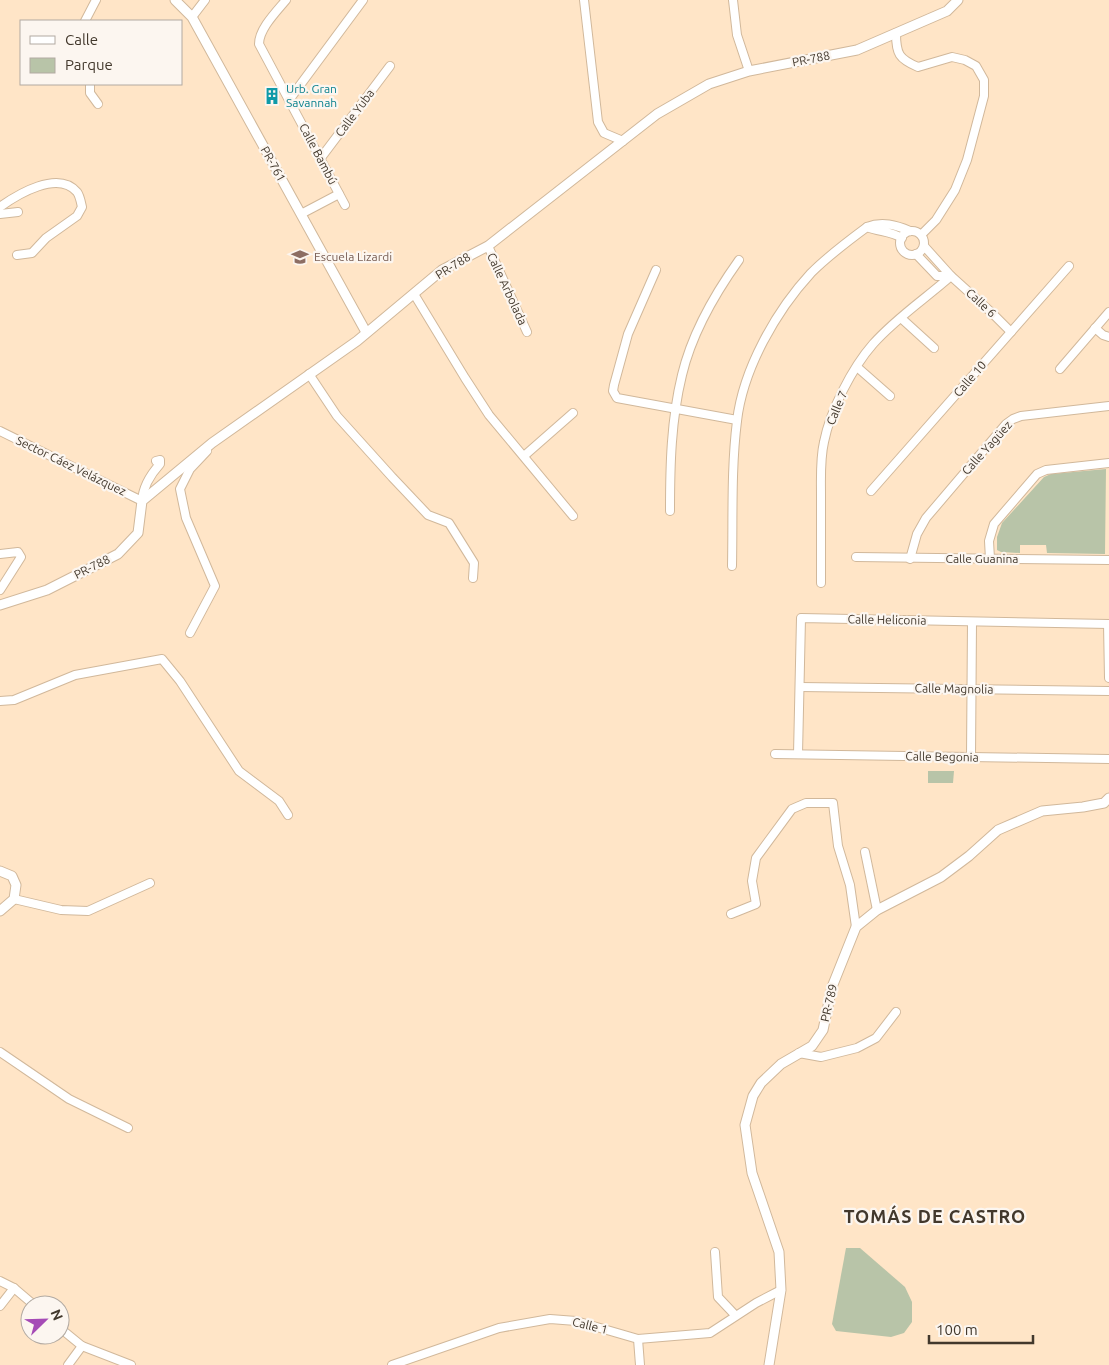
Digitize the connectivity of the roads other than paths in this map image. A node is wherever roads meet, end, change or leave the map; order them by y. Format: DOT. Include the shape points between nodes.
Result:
graph roads {
  1 [pos="96,0"];
  2 [pos="174,0"];
  3 [pos="205,0"];
  4 [pos="286,0"];
  5 [pos="363,0"];
  6 [pos="584,0"];
  7 [pos="732,0"];
  8 [pos="958,0"];
  9 [pos="192,17"];
  10 [pos="86,20"];
  11 [pos="896,33"];
  12 [pos="390,66"];
  13 [pos="749,71"];
  14 [pos="90,85"];
  15 [pos="289,100"];
  16 [pos="98,104"];
  17 [pos="623,141"];
  18 [pos="320,159"];
  19 [pos="339,194"];
  20 [pos="345,205"];
  21 [pos="0,207"];
  22 [pos="18,212"];
  23 [pos="0,214"];
  24 [pos="301,214"];
  25 [pos="884,227"];
  26 [pos="910,231"];
  27 [pos="921,235"];
  28 [pos="902,238"];
  29 [pos="488,246"];
  30 [pos="924,246"];
  31 [pos="916,254"];
  32 [pos="17,256"];
  33 [pos="739,260"];
  34 [pos="1069,266"];
  35 [pos="656,270"];
  36 [pos="951,276"];
  37 [pos="414,294"];
  38 [pos="1109,312"];
  39 [pos="901,318"];
  40 [pos="1095,328"];
  41 [pos="366,332"];
  42 [pos="527,332"];
  43 [pos="1011,332"];
  44 [pos="1109,337"];
  45 [pos="934,348"];
  46 [pos="857,367"];
  47 [pos="1060,368"];
  48 [pos="309,374"];
  49 [pos="890,396"];
  50 [pos="1109,406"];
  51 [pos="675,408"];
  52 [pos="574,413"];
  53 [pos="737,420"];
  54 [pos="0,432"];
  55 [pos="212,443"];
  56 [pos="524,456"];
  57 [pos="156,461"];
  58 [pos="1109,463"];
  59 [pos="871,491"];
  60 [pos="142,501"];
  61 [pos="670,511"];
  62 [pos="573,516"];
  63 [pos="0,554"];
  64 [pos="856,557"];
  65 [pos="910,559"];
  66 [pos="990,559"];
  67 [pos="1109,560"];
  68 [pos="732,566"];
  69 [pos="473,578"];
  70 [pos="821,583"];
  71 [pos="0,590"];
  72 [pos="0,605"];
  73 [pos="972,622"];
  74 [pos="1109,624"];
  75 [pos="190,633"];
  76 [pos="1109,678"];
  77 [pos="800,687"];
  78 [pos="971,690"];
  79 [pos="1109,691"];
  80 [pos="0,700"];
  81 [pos="775,754"];
  82 [pos="798,754"];
  83 [pos="971,757"];
  84 [pos="1109,759"];
  85 [pos="1109,798"];
  86 [pos="288,815"];
  87 [pos="865,852"];
  88 [pos="0,871"];
  89 [pos="150,883"];
  90 [pos="14,899"];
  91 [pos="876,910"];
  92 [pos="0,912"];
  93 [pos="731,914"];
  94 [pos="856,927"];
  95 [pos="896,1012"];
  96 [pos="0,1052"];
  97 [pos="799,1053"];
  98 [pos="128,1128"];
  99 [pos="715,1252"];
  100 [pos="0,1281"];
  101 [pos="14,1288"];
  102 [pos="781,1290"];
  103 [pos="22,1295"];
  104 [pos="0,1306"];
  105 [pos="735,1316"];
  106 [pos="70,1336"];
  107 [pos="638,1339"];
  108 [pos="82,1346"];
  109 [pos="68,1365"];
  110 [pos="131,1365"];
  111 [pos="392,1365"];
  112 [pos="640,1365"];
  113 [pos="769,1365"];
  1 -- 10 [label="street"];
  2 -- 9 [label="street, PR-761 / PR-761"];
  3 -- 9 [label="street"];
  4 -- 15 [label="street, Calle Bambú" via="262,31 259,44"];
  5 -- 15 [label="street"];
  6 -- 17 [label="street" via="598,122 604,134"];
  7 -- 13 [label="street" via="737,34"];
  8 -- 11 [label="street, PR-788 / PR-788" via="947,11"];
  9 -- 24 [label="street, PR-761 / PR-761"];
  11 -- 13 [label="street, PR-788 / PR-788" via="857,50"];
  11 -- 27 [label="street" via="896,46 906,62 918,67 952,57 976,66 984,80 984,96 958,183 936,220"];
  12 -- 18 [label="street, Calle Yuba"];
  13 -- 17 [label="street, PR-788 / PR-788" via="709,84 657,114"];
  14 -- 16 [label="street" via="90,92"];
  15 -- 18 [label="street, Calle Bambú"];
  17 -- 29 [label="street, PR-788 / PR-788"];
  18 -- 19 [label="street, Calle Bambú"];
  19 -- 20 [label="street, Calle Bambú"];
  19 -- 24 [label="street"];
  21 -- 32 [label="street" via="47,183 66,184 78,193 82,207 77,216 46,238 32,254"];
  22 -- 23 [label="street"];
  24 -- 41 [label="street, PR-761 / PR-761"];
  25 -- 26 [label="street" via="899,226"];
  25 -- 28 [label="street"];
  25 -- 53 [label="street" via="876,223 867,227 812,272 792,296 769,329 748,376"];
  26 -- 27 [label="street"];
  26 -- 28 [label="street"];
  27 -- 30 [label="street"];
  28 -- 31 [label="street" via="902,249"];
  29 -- 37 [label="street, PR-788 / PR-788" via="442,270"];
  29 -- 42 [label="street, Calle Arbolada"];
  30 -- 31 [label="street"];
  30 -- 36 [label="street, Calle 6"];
  31 -- 36 [label="street, Calle 6" via="937,276"];
  33 -- 51 [label="street" via="693,340"];
  34 -- 43 [label="street, Calle 10"];
  35 -- 51 [label="street" via="628,334 614,391 617,398"];
  36 -- 39 [label="street, Calle 7"];
  36 -- 43 [label="street, Calle 6"];
  37 -- 41 [label="street, PR-788 / PR-788"];
  37 -- 56 [label="street" via="489,415"];
  38 -- 40 [label="street"];
  39 -- 45 [label="street"];
  39 -- 46 [label="street, Calle 7" via="872,345"];
  40 -- 44 [label="street" via="1102,336"];
  40 -- 47 [label="street"];
  41 -- 48 [label="street, PR-788 / PR-788"];
  43 -- 59 [label="street, Calle 10"];
  46 -- 49 [label="street"];
  46 -- 70 [label="street, Calle 7" via="834,407 823,443"];
  48 -- 55 [label="street, PR-788 / PR-788"];
  48 -- 69 [label="street" via="337,416 392,477 428,515 449,523 474,564"];
  50 -- 65 [label="street, Calle Yagüez" via="1021,416 1006,424 926,518 917,534"];
  51 -- 53 [label="street"];
  51 -- 61 [label="street" via="670,454"];
  52 -- 56 [label="street"];
  53 -- 68 [label="street"];
  54 -- 60 [label="street, Sector Cáez Velázquez"];
  55 -- 60 [label="street, PR-788 / PR-788"];
  55 -- 75 [label="street" via="190,469 180,489 186,518 215,586"];
  56 -- 62 [label="street"];
  57 -- 60 [label="street" via="160,460 160,464 151,474"];
  58 -- 66 [label="street" via="1046,470 1038,474 994,524 989,541"];
  60 -- 72 [label="street, PR-788 / PR-788" via="138,532 118,554 47,590"];
  63 -- 71 [label="street" via="18,552 21,557"];
  64 -- 65 [label="street, Calle Guanina"];
  65 -- 66 [label="street, Calle Guanina"];
  66 -- 67 [label="street, Calle Guanina"];
  73 -- 74 [label="street, Calle Heliconia"];
  73 -- 77 [label="street, Calle Heliconia" via="801,618"];
  73 -- 78 [label="street"];
  74 -- 76 [label="street"];
  77 -- 78 [label="street, Calle Magnolia"];
  77 -- 82 [label="street, Calle Heliconia"];
  78 -- 79 [label="street, Calle Magnolia"];
  78 -- 83 [label="street"];
  80 -- 86 [label="street" via="14,700 75,674 162,659 180,681 238,771 279,801"];
  81 -- 82 [label="street, Calle Begonia"];
  82 -- 83 [label="street, Calle Begonia"];
  83 -- 84 [label="street, Calle Begonia"];
  85 -- 91 [label="street, PR-789 / PR-789" via="1104,803 1083,808 1042,812 1005,826 941,877"];
  87 -- 91 [label="street"];
  88 -- 90 [label="street" via="12,876 16,885"];
  89 -- 90 [label="street" via="88,912 61,910"];
  90 -- 92 [label="street"];
  91 -- 94 [label="street, PR-789 / PR-789"];
  93 -- 94 [label="street" via="756,904 752,881 756,858 792,809 806,804 833,803 838,846 850,885"];
  94 -- 97 [label="street, PR-789 / PR-789" via="832,988 823,1030 812,1046"];
  95 -- 97 [label="street" via="876,1038 857,1048 821,1057"];
  96 -- 98 [label="street" via="69,1099"];
  97 -- 102 [label="street, PR-789 / PR-789" via="781,1064 761,1083 753,1096 745,1124 752,1173 780,1252"];
  99 -- 105 [label="street" via="718,1297"];
  100 -- 101 [label="street"];
  101 -- 103 [label="street"];
  101 -- 104 [label="street"];
  102 -- 105 [label="street, Calle 1"];
  102 -- 113 [label="street, PR-789 / PR-789"];
  105 -- 107 [label="street, Calle 1" via="710,1333"];
  106 -- 108 [label="street"];
  107 -- 111 [label="street, Calle 1" via="576,1321 550,1319 499,1328"];
  107 -- 112 [label="street"];
  108 -- 109 [label="street"];
  108 -- 110 [label="street"];
}
